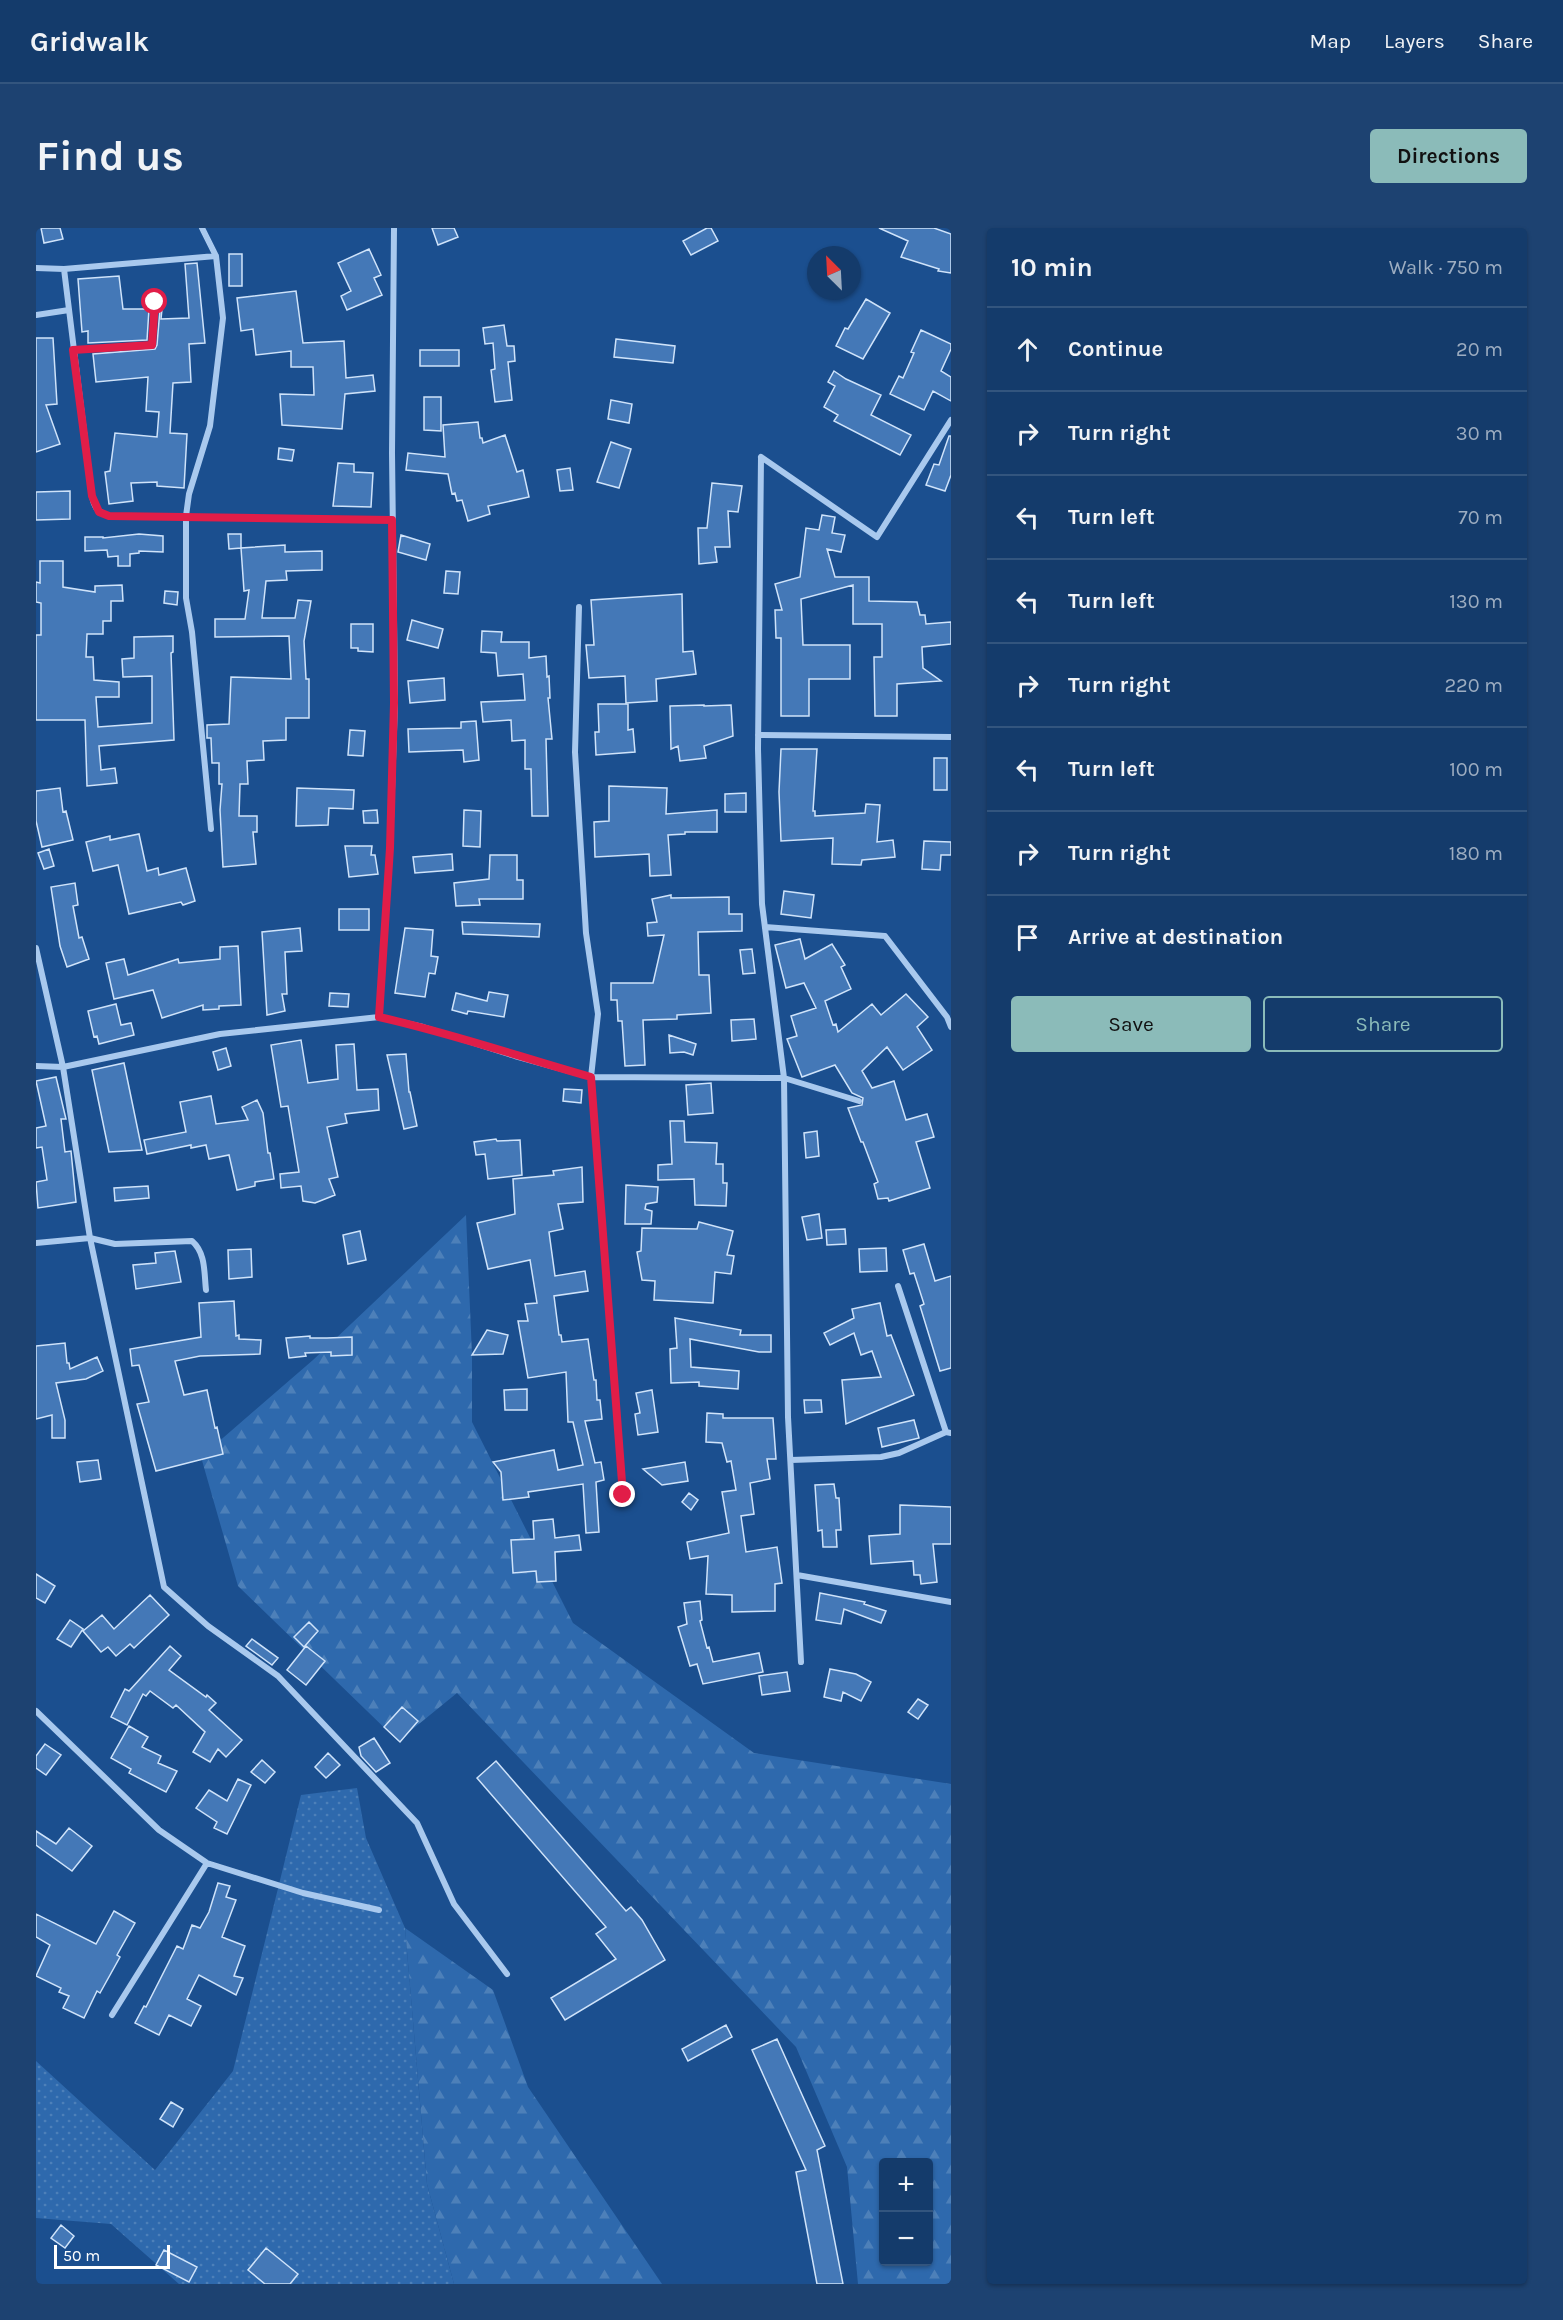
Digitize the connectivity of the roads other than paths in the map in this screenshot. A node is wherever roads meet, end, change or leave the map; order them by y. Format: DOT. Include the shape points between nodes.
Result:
graph roads {
  1 [pos="202,228"];
  2 [pos="394,228"];
  3 [pos="216,256"];
  4 [pos="36,268"];
  5 [pos="64,269"];
  6 [pos="155,302"];
  7 [pos="69,310"];
  8 [pos="36,315"];
  9 [pos="73,350"];
  10 [pos="951,420"];
  11 [pos="186,516"];
  12 [pos="392,520"];
  13 [pos="579,608"];
  14 [pos="758,735"];
  15 [pos="951,737"];
  16 [pos="211,829"];
  17 [pos="765,927"];
  18 [pos="36,948"];
  19 [pos="379,1017"];
  20 [pos="951,1027"];
  21 [pos="36,1066"];
  22 [pos="63,1066"];
  23 [pos="591,1077"];
  24 [pos="784,1078"];
  25 [pos="859,1101"];
  26 [pos="90,1238"];
  27 [pos="36,1243"];
  28 [pos="898,1286"];
  29 [pos="206,1290"];
  30 [pos="949,1432"];
  31 [pos="791,1460"];
  32 [pos="623,1495"];
  33 [pos="797,1575"];
  34 [pos="951,1602"];
  35 [pos="801,1662"];
  36 [pos="36,1711"];
  37 [pos="207,1863"];
  38 [pos="379,1910"];
  39 [pos="507,1974"];
  40 [pos="112,2014"];
  1 -- 3 [label="street"];
  2 -- 12 [label="street"];
  3 -- 5 [label="street"];
  3 -- 11 [label="street" via="223,318 214,397"];
  4 -- 5 [label="street"];
  5 -- 7 [label="street"];
  6 -- 9 [label="street" via="152,345"];
  7 -- 8 [label="street"];
  7 -- 9 [label="street"];
  9 -- 11 [label="street" via="92,496 99,512 109,516"];
  10 -- 14 [label="street" via="877,537 761,457"];
  11 -- 12 [label="street"];
  11 -- 16 [label="street" via="186,598"];
  12 -- 19 [label="street" via="394,703"];
  13 -- 23 [label="street" via="575,752 586,933 598,1014"];
  14 -- 15 [label="street"];
  14 -- 17 [label="street"];
  17 -- 20 [label="street" via="885,936"];
  17 -- 24 [label="street"];
  18 -- 22 [label="street"];
  19 -- 22 [label="street" via="220,1034"];
  19 -- 23 [label="street"];
  21 -- 22 [label="street"];
  22 -- 26 [label="street"];
  23 -- 24 [label="street"];
  23 -- 32 [label="street"];
  24 -- 25 [label="street"];
  24 -- 31 [label="street"];
  26 -- 27 [label="street"];
  26 -- 29 [label="street" via="122,1244 192,1241 203,1259"];
  26 -- 39 [label="street" via="164,1587 208,1626 278,1676 417,1823 454,1904"];
  28 -- 30 [label="street"];
  30 -- 31 [label="street" via="880,1457"];
  31 -- 33 [label="street"];
  33 -- 34 [label="street"];
  33 -- 35 [label="street"];
  36 -- 37 [label="street" via="159,1830"];
  37 -- 38 [label="street" via="303,1893"];
  37 -- 40 [label="street"];
}
